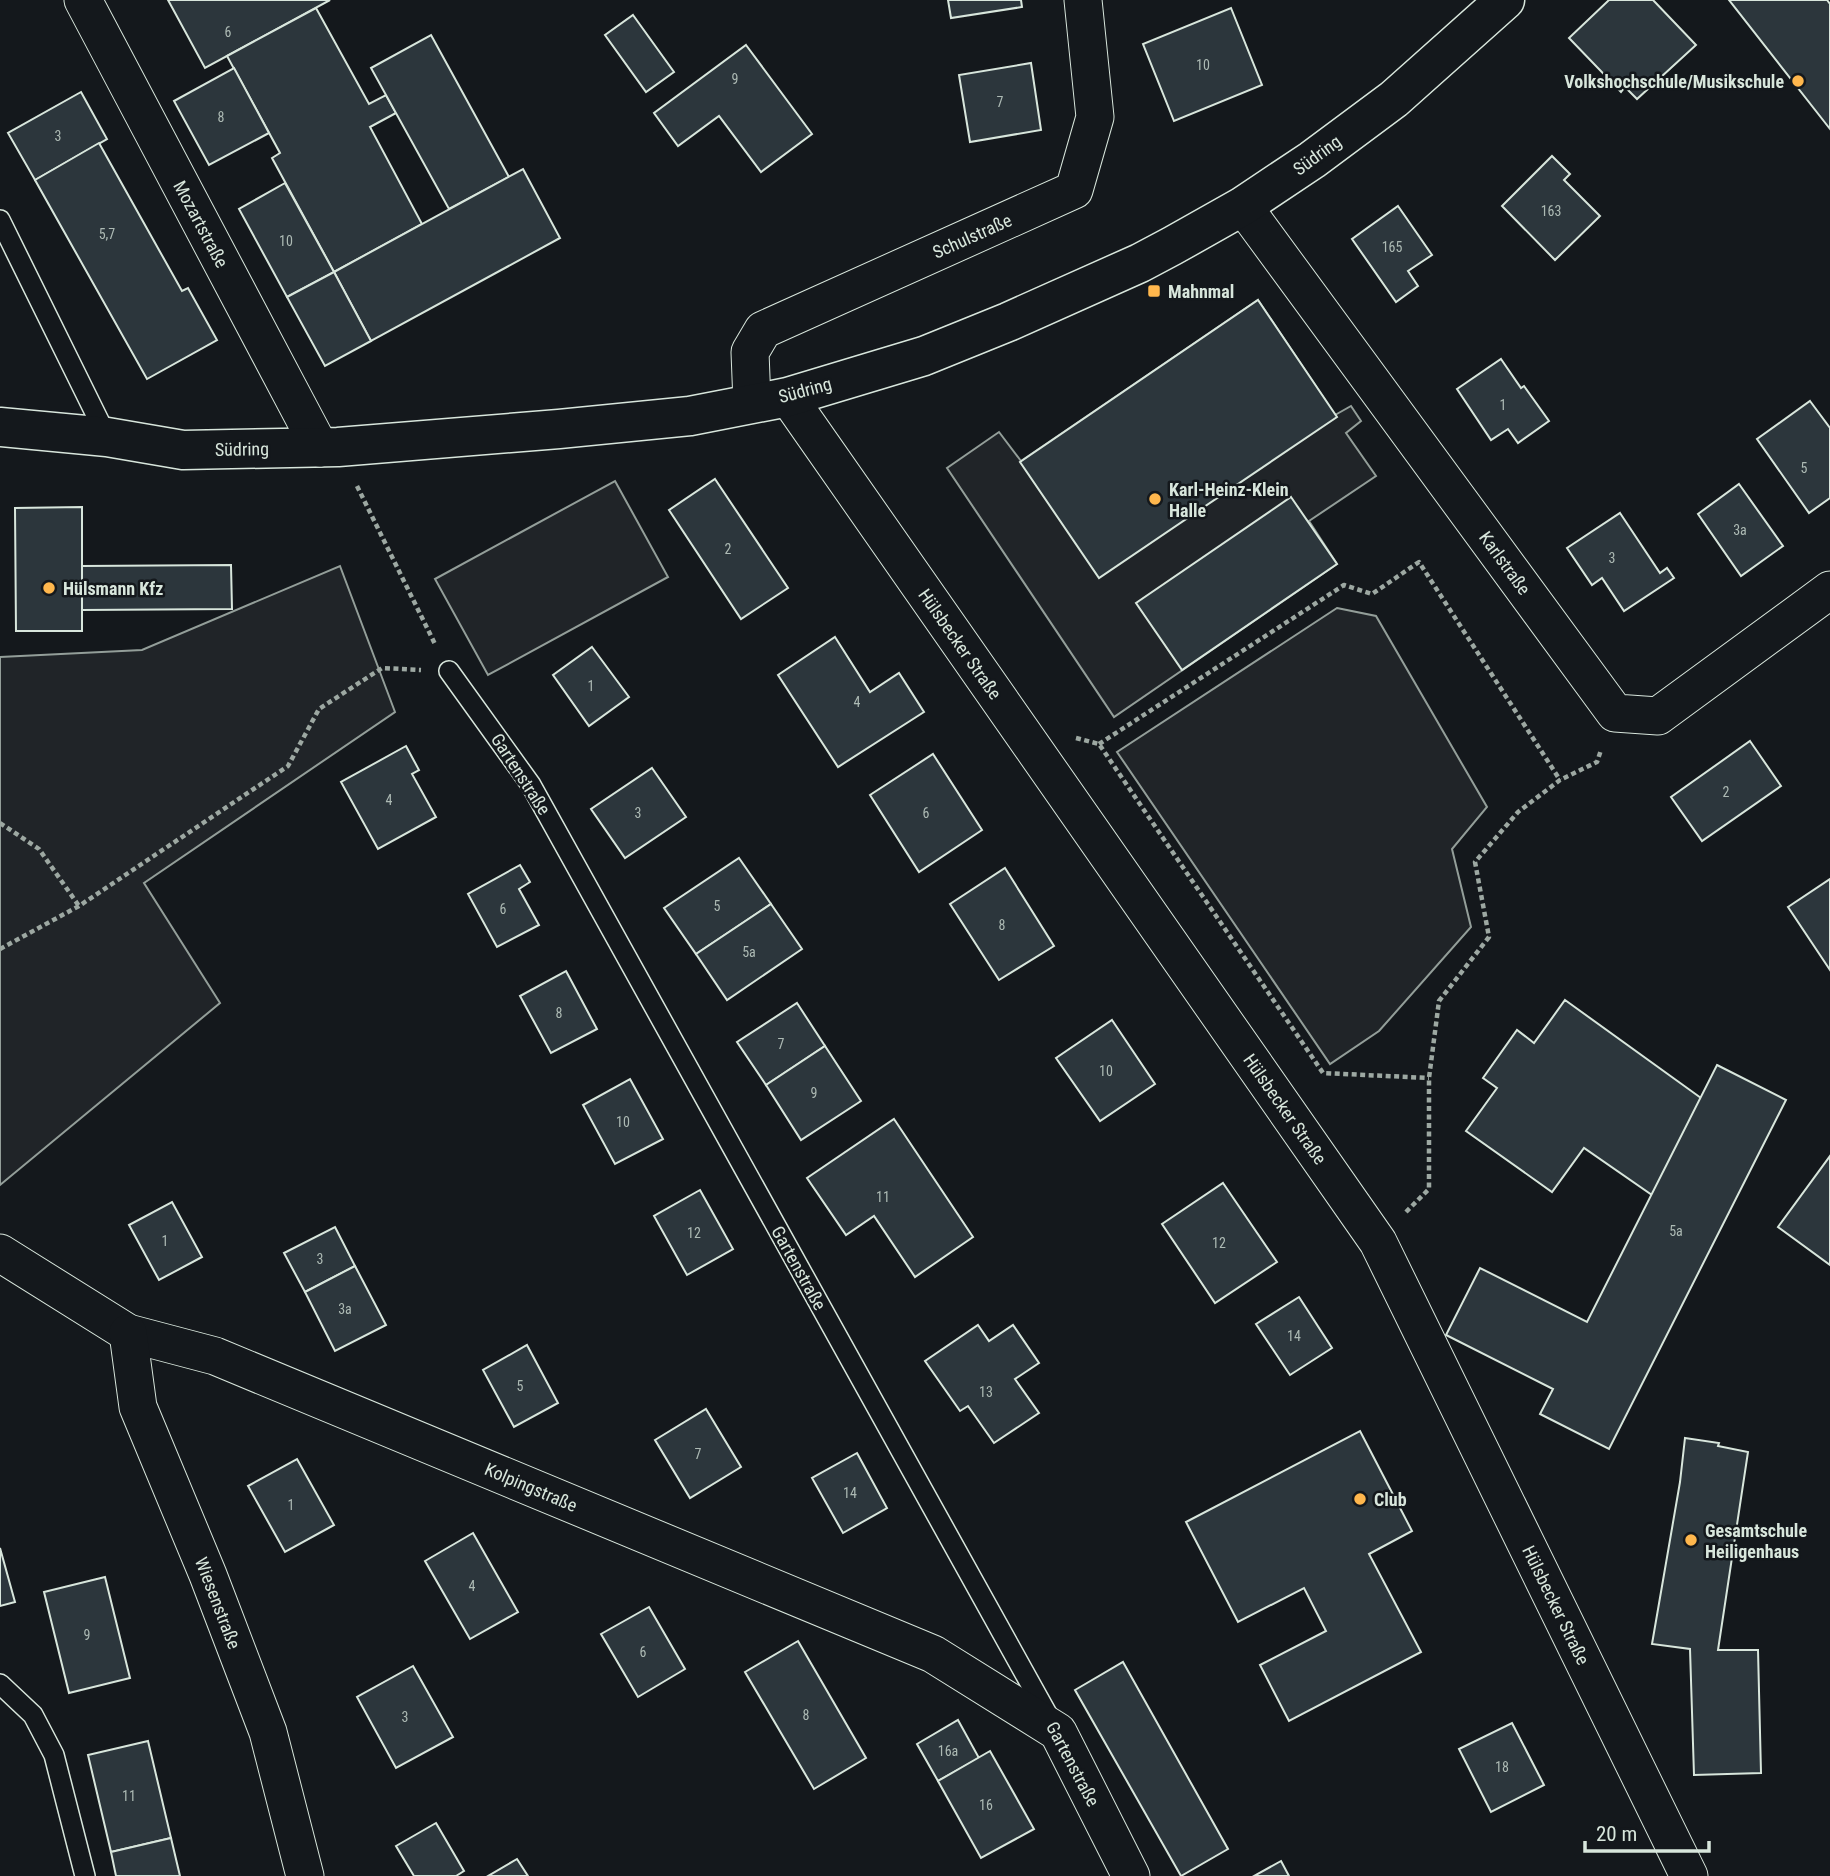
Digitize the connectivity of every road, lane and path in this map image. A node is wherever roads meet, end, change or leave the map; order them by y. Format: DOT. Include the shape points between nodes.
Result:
graph roads {
  1 [pos="83,0"];
  2 [pos="1083,0"];
  3 [pos="1505,0"];
  4 [pos="1243,206"];
  5 [pos="0,220"];
  6 [pos="770,400"];
  7 [pos="0,426"];
  8 [pos="107,437"];
  9 [pos="329,448"];
  10 [pos="1830,590"];
  11 [pos="449,671"];
  12 [pos="1075,738"];
  13 [pos="1099,744"];
  14 [pos="1597,762"];
  15 [pos="1560,780"];
  16 [pos="0,823"];
  17 [pos="79,905"];
  18 [pos="0,949"];
  19 [pos="1429,1078"];
  20 [pos="1378,1242"];
  21 [pos="0,1253"];
  22 [pos="128,1333"];
  23 [pos="0,1684"];
  24 [pos="1058,1732"];
  25 [pos="85,1876"];
  26 [pos="305,1876"];
  27 [pos="1131,1876"];
  28 [pos="1689,1876"];
  1 -- 9 [label="street, Mozartstraße"];
  2 -- 6 [label="street, Schulstraße" via="1095,117 1074,190 763,330 750,352"];
  3 -- 4 [label="street, Südring" via="1394,99"];
  4 -- 6 [label="street, Südring" via="1140,263 1008,322 924,356"];
  4 -- 10 [label="street, Karlstraße" via="1615,713 1658,716"];
  5 -- 8 [label="lane"];
  6 -- 9 [label="street, Südring" via="677,417"];
  6 -- 20 [label="street, Hülsbecker Straße"];
  7 -- 8 [label="street, Südring"];
  8 -- 9 [label="street, Südring" via="183,450"];
  9 -- 11 [label="path"];
  11 -- 17 [label="path" via="383,668 319,709 288,766"];
  11 -- 24 [label="lane, Gartenstraße" via="531,785"];
  12 -- 13 [label="path"];
  13 -- 15 [label="path" via="1344,585 1372,594 1419,562"];
  13 -- 19 [label="path" via="1323,1073"];
  14 -- 15 [label="path"];
  15 -- 19 [label="path" via="1518,812 1475,862 1489,936 1439,1001"];
  16 -- 17 [label="path" via="39,849"];
  17 -- 18 [label="path"];
  19 -- 20 [label="path" via="1429,1189"];
  20 -- 28 [label="street, Hülsbecker Straße"];
  21 -- 22 [label="street, Kolpingstraße"];
  22 -- 24 [label="street, Kolpingstraße" via="215,1356 933,1654"];
  22 -- 26 [label="street, Wiesenstraße" via="138,1407 268,1732"];
  23 -- 25 [label="lane" via="33,1715 54,1755"];
  24 -- 27 [label="street, Gartenstraße"];
}
